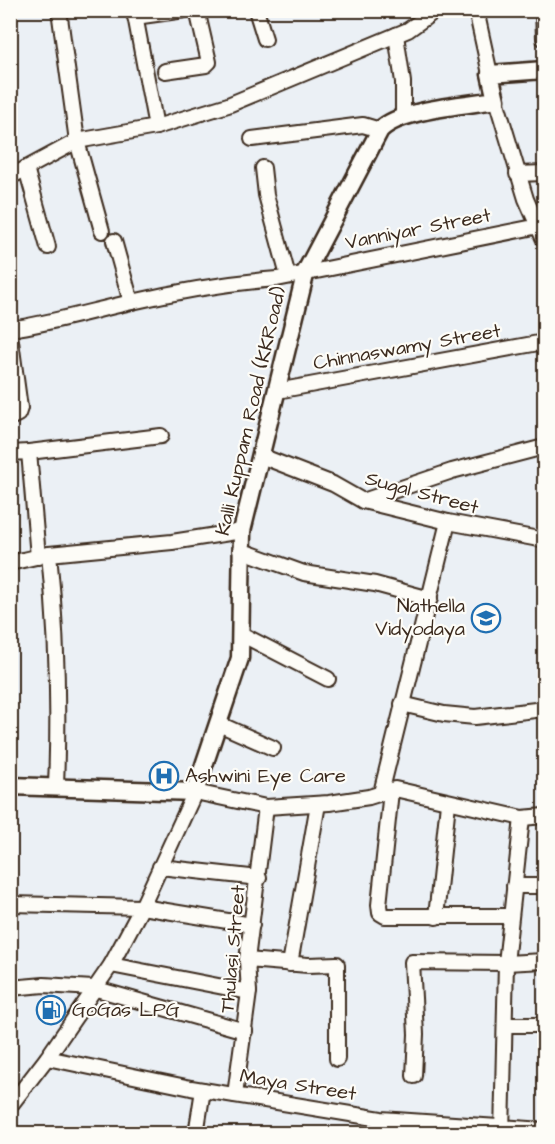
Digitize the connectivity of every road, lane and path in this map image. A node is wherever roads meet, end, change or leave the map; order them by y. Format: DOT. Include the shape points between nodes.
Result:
graph roads {
  1 [pos="59,10"];
  2 [pos="184,10"];
  3 [pos="197,10"];
  4 [pos="256,10"];
  5 [pos="436,10"];
  6 [pos="476,10"];
  7 [pos="543,10"];
  8 [pos="135,14"];
  9 [pos="396,35"];
  10 [pos="265,39"];
  11 [pos="544,39"];
  12 [pos="544,70"];
  13 [pos="165,71"];
  14 [pos="490,74"];
  15 [pos="496,100"];
  16 [pos="403,117"];
  17 [pos="156,126"];
  18 [pos="380,130"];
  19 [pos="252,139"];
  20 [pos="77,141"];
  21 [pos="26,168"];
  22 [pos="264,168"];
  23 [pos="544,173"];
  24 [pos="518,174"];
  25 [pos="10,177"];
  26 [pos="541,225"];
  27 [pos="102,231"];
  28 [pos="544,240"];
  29 [pos="114,241"];
  30 [pos="48,247"];
  31 [pos="306,271"];
  32 [pos="288,276"];
  33 [pos="131,302"];
  34 [pos="10,329"];
  35 [pos="10,334"];
  36 [pos="544,342"];
  37 [pos="277,391"];
  38 [pos="10,418"];
  39 [pos="161,436"];
  40 [pos="544,447"];
  41 [pos="29,452"];
  42 [pos="10,453"];
  43 [pos="261,456"];
  44 [pos="363,501"];
  45 [pos="448,522"];
  46 [pos="242,531"];
  47 [pos="544,540"];
  48 [pos="240,550"];
  49 [pos="44,556"];
  50 [pos="10,563"];
  51 [pos="430,599"];
  52 [pos="242,634"];
  53 [pos="328,679"];
  54 [pos="402,704"];
  55 [pos="544,709"];
  56 [pos="219,724"];
  57 [pos="273,748"];
  58 [pos="10,786"];
  59 [pos="56,786"];
  60 [pos="195,792"];
  61 [pos="386,792"];
  62 [pos="448,803"];
  63 [pos="318,804"];
  64 [pos="266,807"];
  65 [pos="544,816"];
  66 [pos="522,818"];
  67 [pos="160,867"];
  68 [pos="259,878"];
  69 [pos="514,886"];
  70 [pos="544,886"];
  71 [pos="10,904"];
  72 [pos="142,907"];
  73 [pos="509,916"];
  74 [pos="436,917"];
  75 [pos="252,925"];
  76 [pos="247,960"];
  77 [pos="544,961"];
  78 [pos="506,963"];
  79 [pos="290,964"];
  80 [pos="111,965"];
  81 [pos="10,988"];
  82 [pos="93,988"];
  83 [pos="249,992"];
  84 [pos="544,1024"];
  85 [pos="505,1025"];
  86 [pos="245,1031"];
  87 [pos="48,1058"];
  88 [pos="337,1059"];
  89 [pos="414,1076"];
  90 [pos="204,1090"];
  91 [pos="235,1095"];
  92 [pos="10,1106"];
  93 [pos="544,1130"];
  94 [pos="502,1131"];
  95 [pos="196,1134"];
  1 -- 20 [label="street"];
  2 -- 8 [label="street"];
  3 -- 13 [label="street" via="209,62"];
  4 -- 10 [label="street"];
  5 -- 9 [label="street"];
  6 -- 14 [label="street"];
  7 -- 11 [label="street"];
  8 -- 17 [label="street"];
  9 -- 16 [label="street" via="404,82"];
  9 -- 17 [label="street" via="228,105"];
  12 -- 14 [label="main road"];
  14 -- 15 [label="main road"];
  15 -- 16 [label="main road"];
  15 -- 24 [label="street"];
  16 -- 18 [label="main road"];
  17 -- 20 [label="street"];
  18 -- 19 [label="street" via="363,125"];
  18 -- 31 [label="main road, Kalli Kuppam Road (KKRoad)"];
  20 -- 21 [label="street"];
  20 -- 27 [label="street"];
  21 -- 25 [label="street"];
  21 -- 30 [label="street"];
  22 -- 32 [label="street" via="266,195"];
  23 -- 24 [label="street"];
  24 -- 26 [label="street"];
  26 -- 28 [label="street"];
  26 -- 31 [label="street, Vanniyar Street"];
  29 -- 33 [label="street"];
  31 -- 32 [label="street, Vanniyar Street"];
  31 -- 37 [label="main road, Kalli Kuppam Road (KKRoad)"];
  32 -- 33 [label="street, Vanniyar Street"];
  33 -- 34 [label="street, Vanniyar Street" via="43,325"];
  35 -- 38 [label="street" via="20,408"];
  36 -- 37 [label="street, Chinnaswamy Street"];
  37 -- 43 [label="main road, Kalli Kuppam Road (KKRoad)"];
  39 -- 41 [label="street"];
  40 -- 44 [label="street" via="452,471"];
  41 -- 42 [label="street"];
  41 -- 49 [label="street"];
  43 -- 44 [label="street, Sugal Street" via="333,484"];
  43 -- 46 [label="main road, Kalli Kuppam Road (KKRoad)"];
  44 -- 45 [label="street, Sugal Street"];
  45 -- 47 [label="street, Sugal Street"];
  45 -- 51 [label="street"];
  46 -- 48 [label="main road, Kalli Kuppam Road (KKRoad)"];
  46 -- 49 [label="street"];
  48 -- 51 [label="street" via="304,573 375,584"];
  48 -- 52 [label="main road, Kalli Kuppam Road (KKRoad)"];
  49 -- 50 [label="street"];
  49 -- 59 [label="street" via="55,614"];
  51 -- 54 [label="street"];
  52 -- 53 [label="street"];
  52 -- 56 [label="main road, Kalli Kuppam Road (KKRoad)" via="236,674"];
  54 -- 55 [label="street" via="475,717"];
  54 -- 61 [label="street"];
  56 -- 57 [label="street"];
  56 -- 60 [label="main road, Kalli Kuppam Road (KKRoad)"];
  58 -- 59 [label="main road"];
  59 -- 60 [label="main road"];
  60 -- 64 [label="street"];
  60 -- 67 [label="street, Kalli Kuppam Road (KKRoad)"];
  61 -- 62 [label="street" via="412,793"];
  61 -- 63 [label="street"];
  61 -- 74 [label="street" via="380,913"];
  62 -- 66 [label="street"];
  62 -- 74 [label="street"];
  63 -- 64 [label="street"];
  63 -- 79 [label="street"];
  64 -- 68 [label="street, Thulasi Street"];
  65 -- 66 [label="street"];
  66 -- 69 [label="street"];
  67 -- 68 [label="street"];
  67 -- 72 [label="street, Kalli Kuppam Road (KKRoad)"];
  68 -- 75 [label="street, Thulasi Street"];
  69 -- 70 [label="street"];
  69 -- 73 [label="street"];
  71 -- 72 [label="street"];
  72 -- 75 [label="street"];
  72 -- 80 [label="street, Kalli Kuppam Road (KKRoad)"];
  73 -- 74 [label="street"];
  73 -- 78 [label="street"];
  75 -- 76 [label="street, Thulasi Street"];
  76 -- 79 [label="street"];
  76 -- 83 [label="street, Thulasi Street"];
  77 -- 78 [label="street"];
  78 -- 85 [label="street"];
  78 -- 89 [label="street" via="412,962 417,1034"];
  79 -- 88 [label="street" via="338,964"];
  80 -- 82 [label="street, Kalli Kuppam Road (KKRoad)"];
  80 -- 83 [label="street"];
  81 -- 82 [label="street"];
  82 -- 86 [label="street"];
  82 -- 87 [label="street, Kalli Kuppam Road (KKRoad)"];
  83 -- 86 [label="street, Thulasi Street"];
  84 -- 85 [label="street"];
  85 -- 94 [label="street"];
  86 -- 91 [label="street, Thulasi Street"];
  87 -- 90 [label="street, Maya Street"];
  87 -- 92 [label="street, Kalli Kuppam Road (KKRoad)"];
  90 -- 91 [label="street, Maya Street"];
  90 -- 95 [label="street"];
  91 -- 94 [label="street, Maya Street" via="381,1119"];
  93 -- 94 [label="street, Maya Street"];
}
